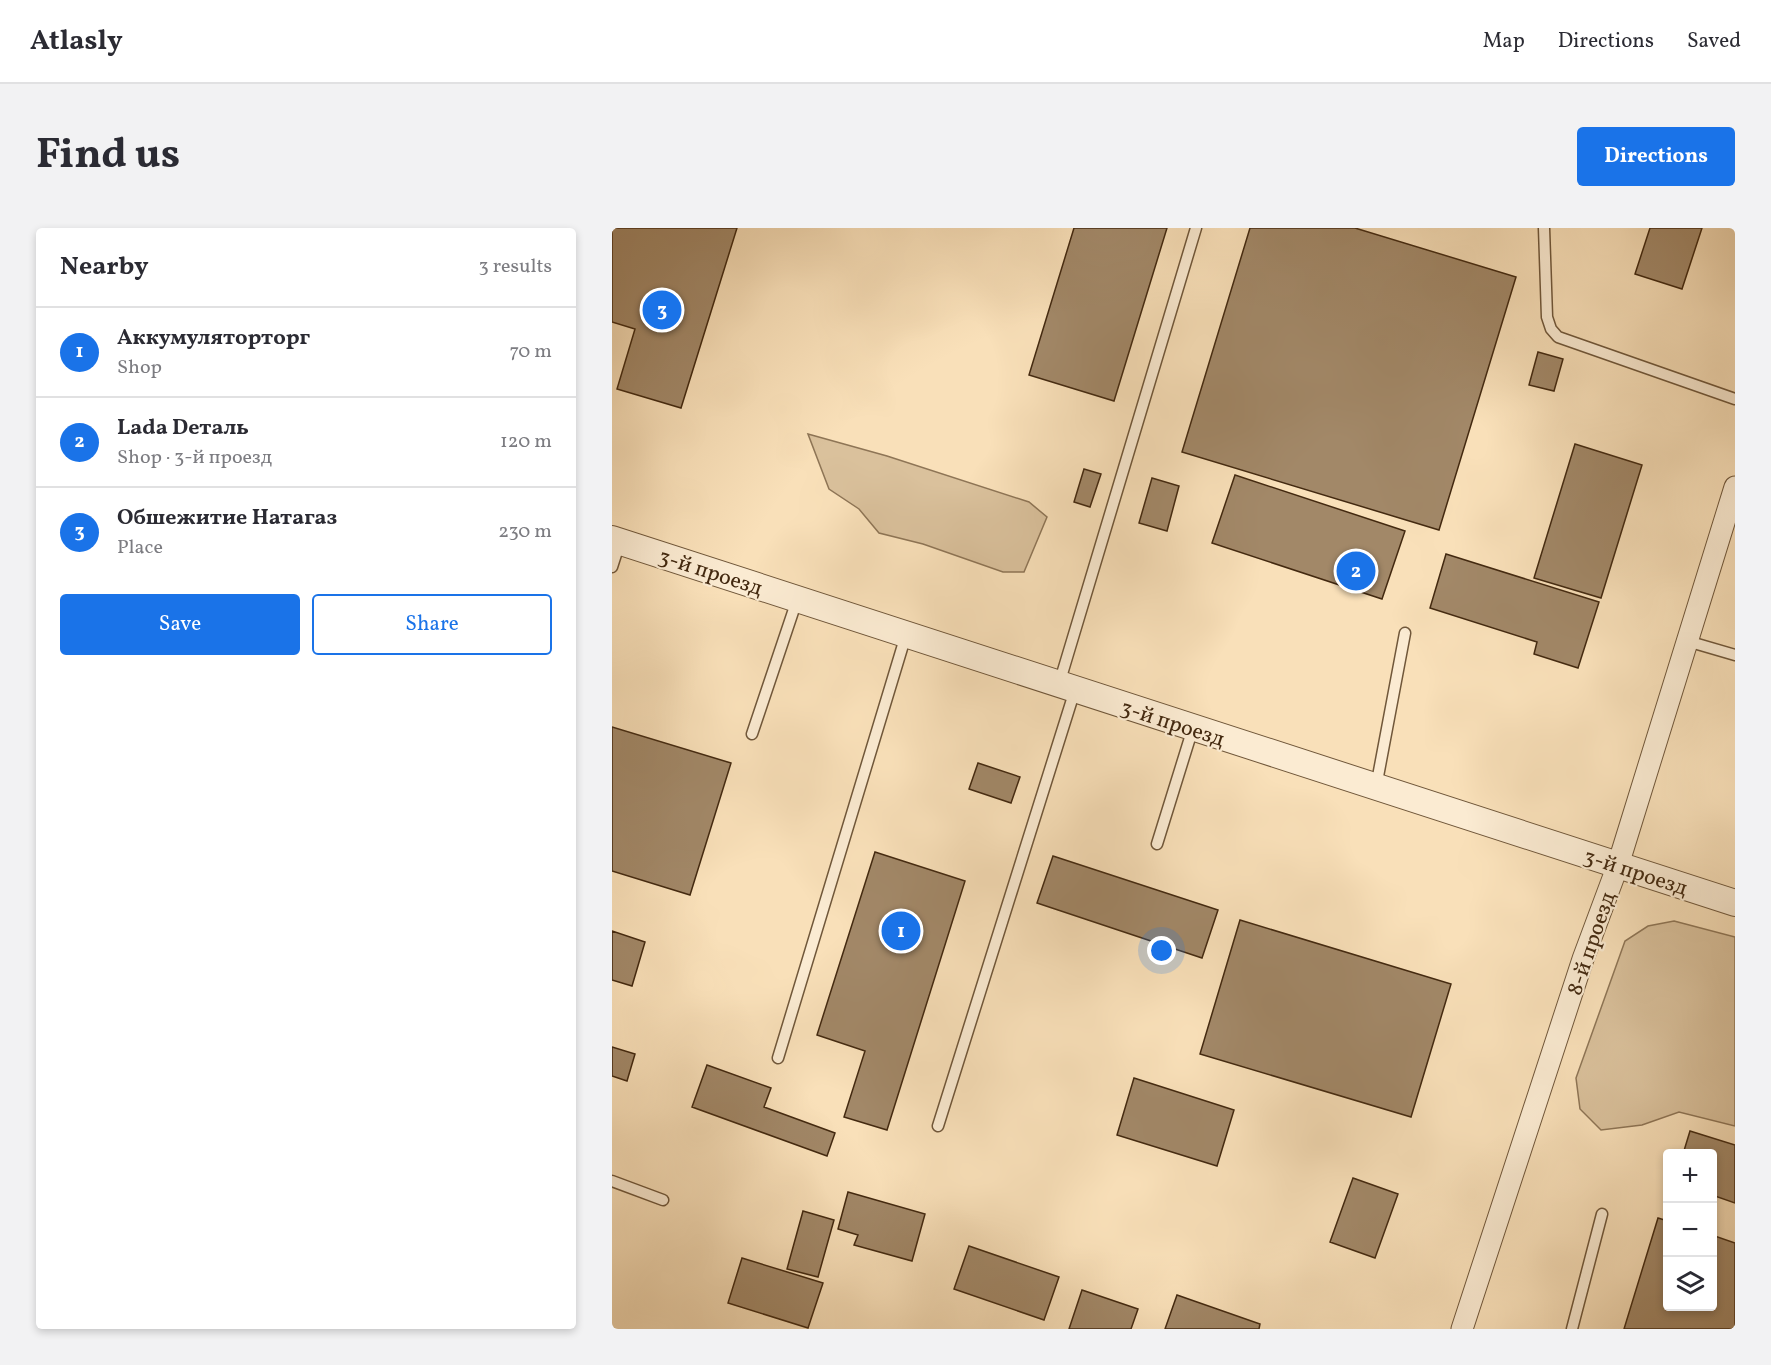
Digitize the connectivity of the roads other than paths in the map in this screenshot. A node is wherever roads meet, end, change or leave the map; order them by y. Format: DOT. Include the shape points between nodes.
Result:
graph roads {
  1 [pos="1196,228"];
  2 [pos="1544,228"];
  3 [pos="1735,399"];
  4 [pos="1735,487"];
  5 [pos="616,540"];
  6 [pos="612,567"];
  7 [pos="797,599"];
  8 [pos="1405,633"];
  9 [pos="906,634"];
  10 [pos="1688,641"];
  11 [pos="1735,655"];
  12 [pos="1067,687"];
  13 [pos="1193,728"];
  14 [pos="752,734"];
  15 [pos="1376,787"];
  16 [pos="1157,844"];
  17 [pos="1618,865"];
  18 [pos="1735,903"];
  19 [pos="778,1058"];
  20 [pos="939,1126"];
  21 [pos="612,1180"];
  22 [pos="663,1200"];
  23 [pos="1602,1214"];
  24 [pos="1462,1329"];
  25 [pos="1572,1329"];
  1 -- 12 [label="lane"];
  2 -- 3 [label="lane" via="1547,317 1558,337"];
  4 -- 10 [label="street, 8-й проезд"];
  5 -- 6 [label="lane"];
  5 -- 7 [label="street, 3-й проезд"];
  7 -- 9 [label="street, 3-й проезд"];
  7 -- 14 [label="lane"];
  8 -- 15 [label="lane"];
  9 -- 12 [label="street, 3-й проезд"];
  9 -- 19 [label="lane"];
  10 -- 11 [label="lane"];
  10 -- 17 [label="street, 8-й проезд"];
  12 -- 13 [label="street, 3-й проезд"];
  12 -- 20 [label="lane"];
  13 -- 15 [label="street, 3-й проезд"];
  13 -- 16 [label="lane"];
  15 -- 17 [label="street, 3-й проезд"];
  17 -- 18 [label="street, 3-й проезд"];
  17 -- 24 [label="street, 8-й проезд" via="1583,959"];
  21 -- 22 [label="lane"];
  23 -- 25 [label="lane"];
}
